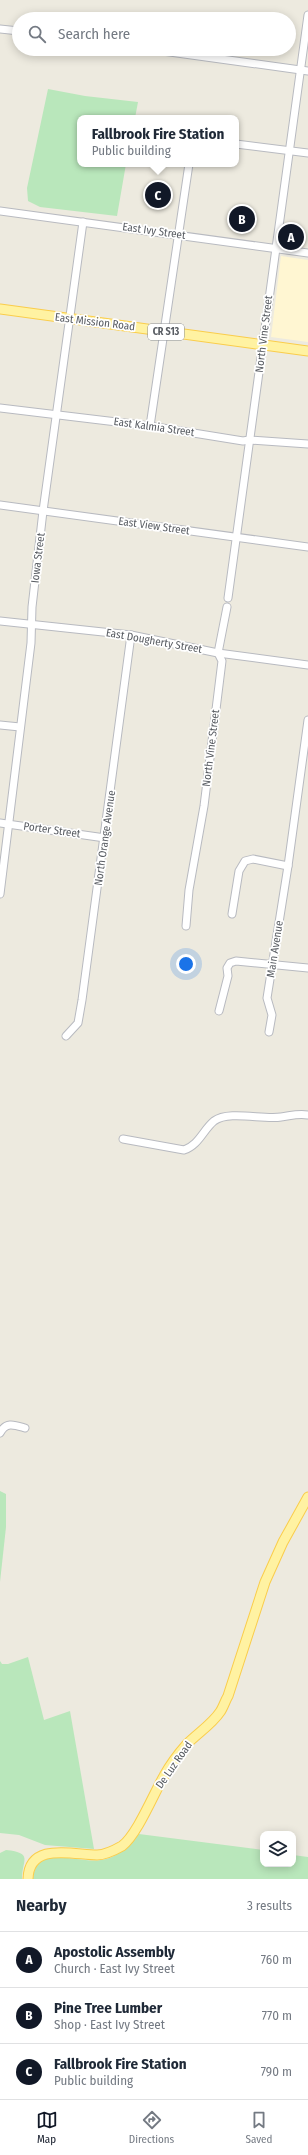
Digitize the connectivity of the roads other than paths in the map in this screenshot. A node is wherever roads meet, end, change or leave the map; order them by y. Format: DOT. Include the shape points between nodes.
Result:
graph roads {
  1 [pos="308,16"];
  2 [pos="0,29"];
  3 [pos="12,30"];
  4 [pos="199,56"];
  5 [pos="300,70"];
  6 [pos="308,71"];
  7 [pos="239,144"];
  8 [pos="289,150"];
  9 [pos="308,153"];
  10 [pos="189,167"];
  11 [pos="0,211"];
  12 [pos="83,222"];
  13 [pos="178,234"];
  14 [pos="275,248"];
  15 [pos="308,254"];
  16 [pos="0,309"];
  17 [pos="70,319"];
  18 [pos="164,331"];
  19 [pos="262,345"];
  20 [pos="308,351"];
  21 [pos="0,408"];
  22 [pos="56,414"];
  23 [pos="150,426"];
  24 [pos="250,440"];
  25 [pos="308,444"];
  26 [pos="0,505"];
  27 [pos="43,511"];
  28 [pos="236,537"];
  29 [pos="308,547"];
  30 [pos="228,598"];
  31 [pos="226,606"];
  32 [pos="0,621"];
  33 [pos="31,623"];
  34 [pos="131,635"];
  35 [pos="218,653"];
  36 [pos="308,665"];
  37 [pos="308,720"];
  38 [pos="0,725"];
  39 [pos="20,727"];
  40 [pos="0,823"];
  41 [pos="9,825"];
  42 [pos="105,838"];
  43 [pos="288,866"];
  44 [pos="0,894"];
  45 [pos="232,914"];
  46 [pos="186,926"];
  47 [pos="272,964"];
  48 [pos="308,968"];
  49 [pos="219,1011"];
  50 [pos="270,1032"];
  51 [pos="66,1036"];
  52 [pos="308,1115"];
  53 [pos="122,1139"];
  54 [pos="25,1428"];
  55 [pos="0,1433"];
  56 [pos="308,1497"];
  57 [pos="28,1879"];
  1 -- 5 [label="street, North Vine Street"];
  2 -- 3 [label="street"];
  4 -- 5 [label="street"];
  5 -- 6 [label="street"];
  5 -- 8 [label="street, North Vine Street"];
  7 -- 8 [label="street"];
  8 -- 9 [label="street"];
  8 -- 14 [label="street, North Vine Street"];
  10 -- 13 [label="street"];
  11 -- 12 [label="street, East Ivy Street"];
  12 -- 13 [label="street, East Ivy Street"];
  12 -- 17 [label="street, Iowa Street"];
  13 -- 14 [label="street, East Ivy Street"];
  13 -- 18 [label="street"];
  14 -- 15 [label="street, East Ivy Street"];
  14 -- 19 [label="street, North Vine Street"];
  16 -- 17 [label="main road, East Mission Road / CR S13"];
  17 -- 18 [label="main road, East Mission Road / CR S13"];
  17 -- 22 [label="street, Iowa Street"];
  18 -- 19 [label="main road, East Mission Road / CR S13"];
  18 -- 23 [label="street"];
  19 -- 20 [label="main road, East Mission Road / CR S13"];
  19 -- 24 [label="street, North Vine Street"];
  21 -- 22 [label="street, East Kalmia Street"];
  22 -- 23 [label="street, East Kalmia Street"];
  22 -- 27 [label="street, Iowa Street"];
  23 -- 24 [label="street, East Kalmia Street"];
  24 -- 25 [label="street, East Kalmia Street"];
  24 -- 28 [label="street, North Vine Street"];
  26 -- 27 [label="street, East View Street"];
  27 -- 28 [label="street, East View Street"];
  27 -- 33 [label="street, Iowa Street"];
  28 -- 29 [label="street, East View Street"];
  28 -- 30 [label="street, North Vine Street"];
  31 -- 35 [label="street, North Vine Street"];
  32 -- 33 [label="street, East Dougherty Street"];
  33 -- 34 [label="street, East Dougherty Street"];
  33 -- 39 [label="street, Iowa Street"];
  34 -- 35 [label="street, East Dougherty Street"];
  34 -- 42 [label="street, North Orange Avenue"];
  35 -- 36 [label="street, East Dougherty Street"];
  35 -- 46 [label="street, North Vine Street" via="222,661"];
  37 -- 43 [label="street, Main Avenue"];
  38 -- 39 [label="street"];
  39 -- 41 [label="street, Iowa Street"];
  40 -- 41 [label="street, Porter Street"];
  41 -- 42 [label="street, Porter Street"];
  41 -- 44 [label="street, Iowa Street"];
  42 -- 51 [label="street, North Orange Avenue" via="78,1023"];
  43 -- 45 [label="street" via="253,859 246,862 239,871"];
  43 -- 47 [label="street, Main Avenue"];
  47 -- 48 [label="street"];
  47 -- 49 [label="street" via="236,960 230,963"];
  47 -- 50 [label="street, Main Avenue" via="267,998 272,1015"];
  52 -- 53 [label="street" via="297,1114 280,1118 227,1116 215,1120 191,1147 184,1150"];
  54 -- 55 [label="street" via="11,1424 5,1426"];
  56 -- 57 [label="main road, De Luz Road" via="265,1582 228,1696 220,1712 187,1744 165,1774 132,1834 123,1845 98,1856 47,1853 34,1861 28,1872"];
}
